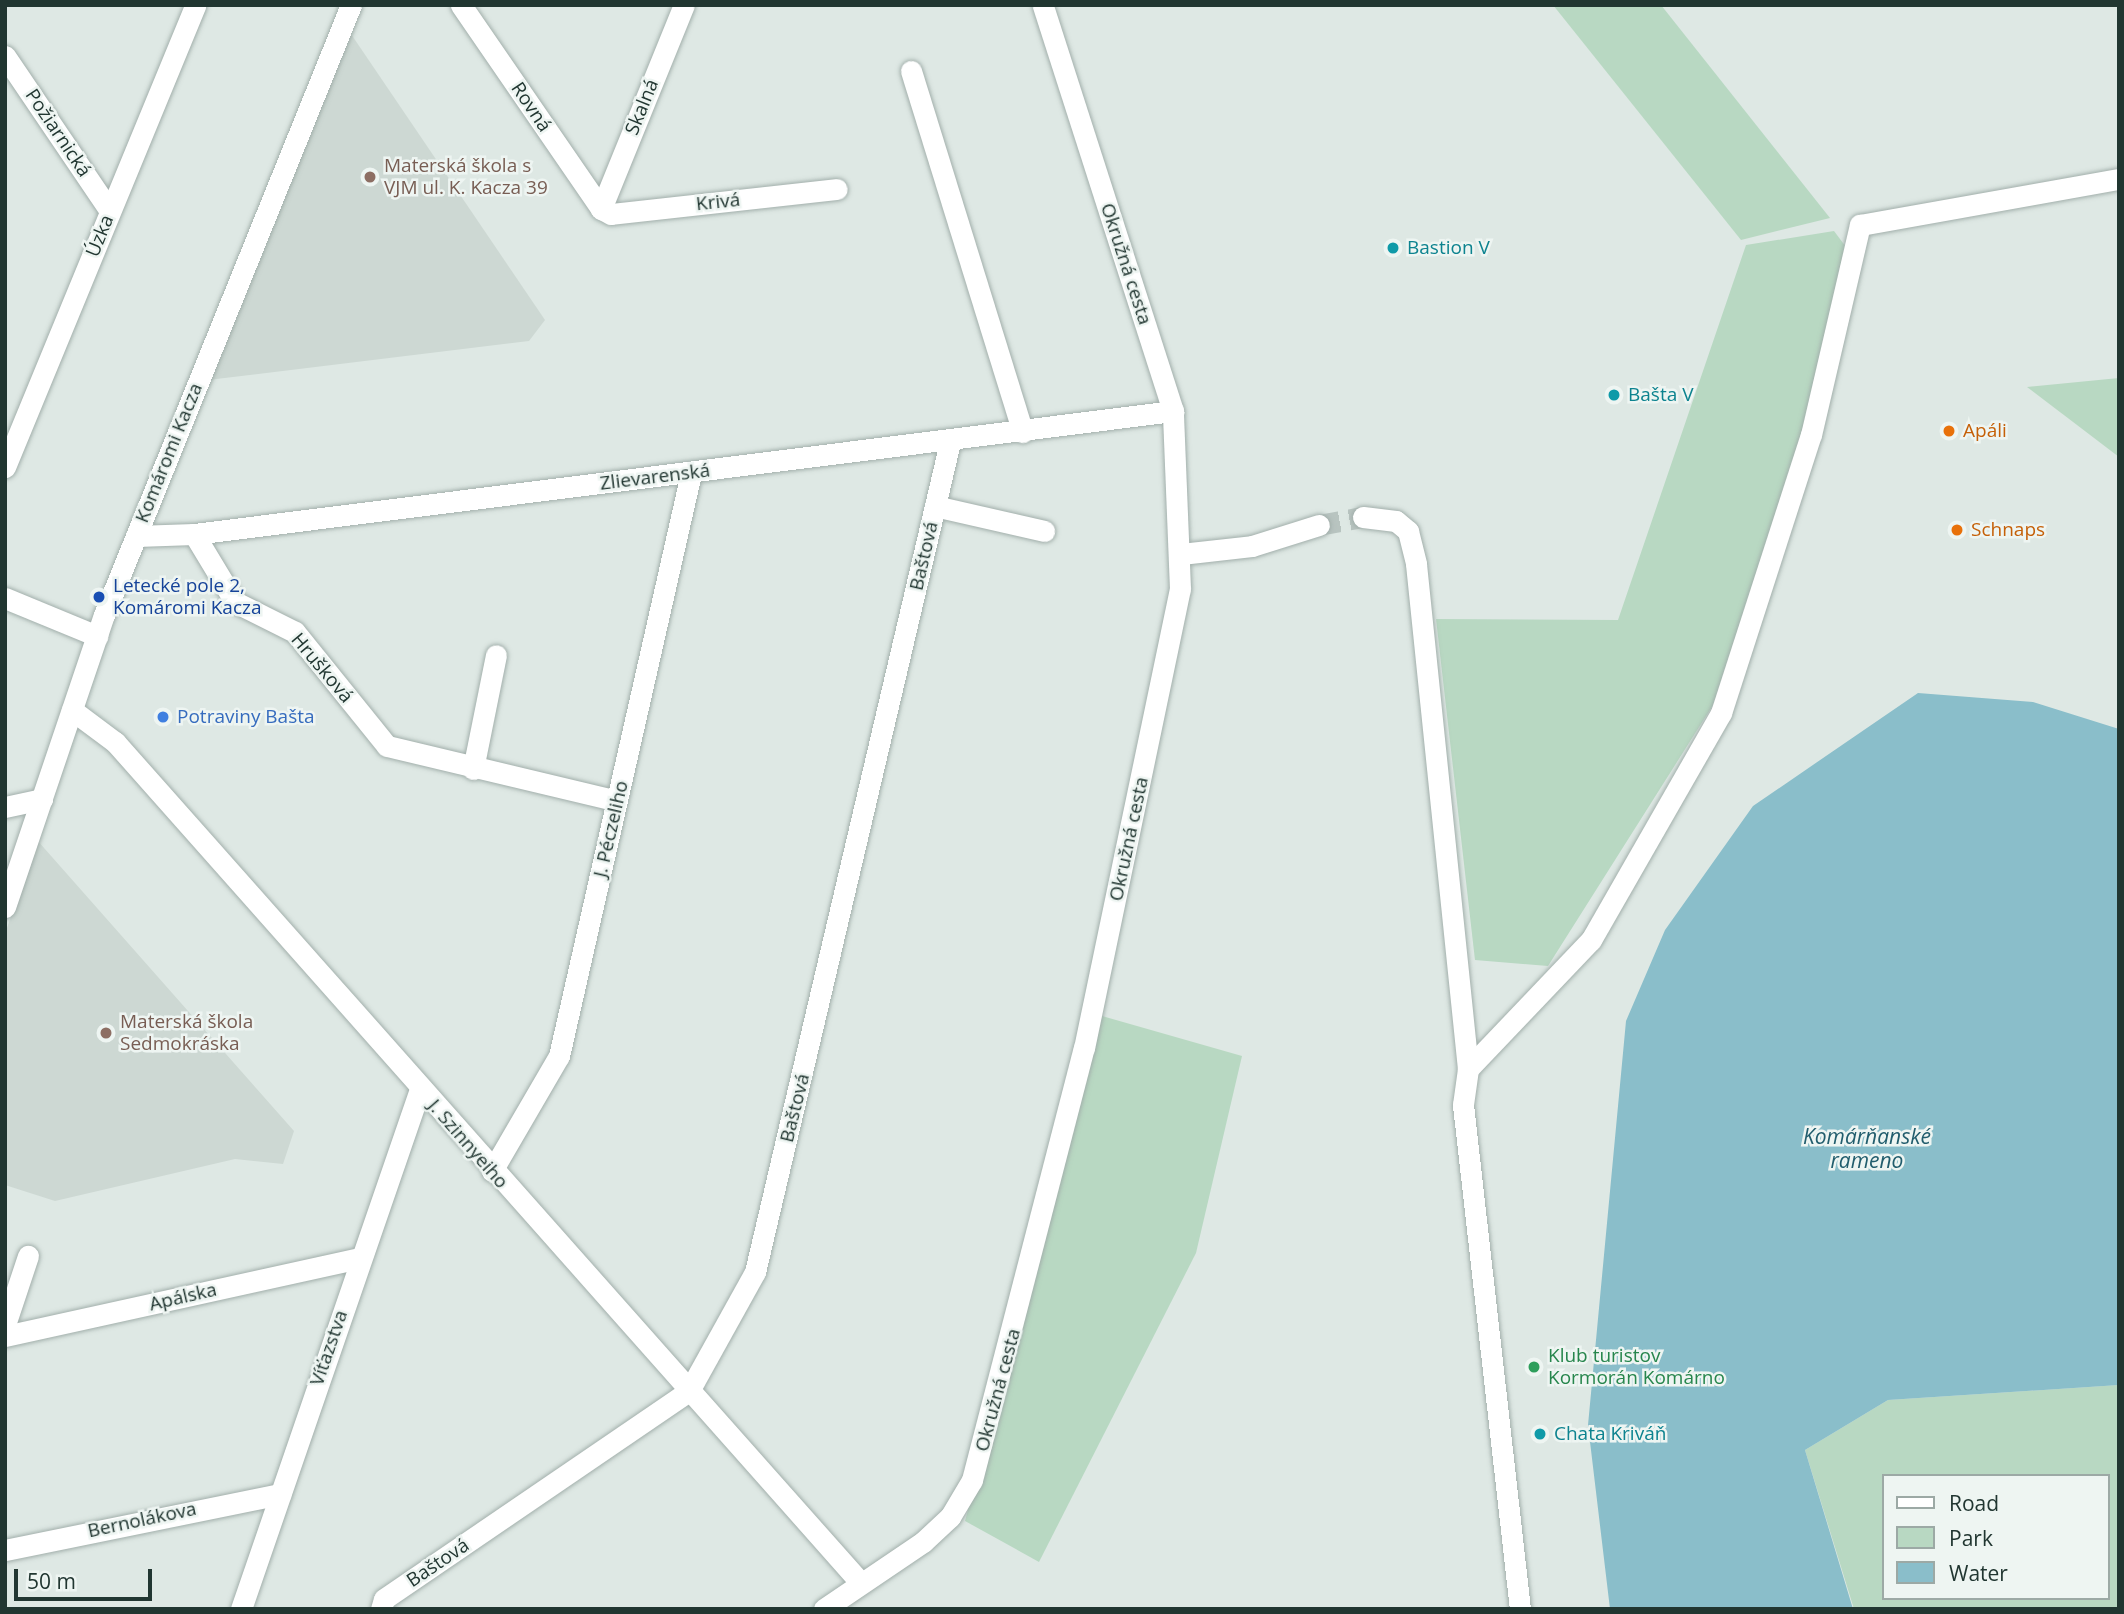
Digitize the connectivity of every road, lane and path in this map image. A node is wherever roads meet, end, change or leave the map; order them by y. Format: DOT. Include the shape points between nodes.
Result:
graph roads {
  1 [pos="195,5"];
  2 [pos="351,5"];
  3 [pos="461,5"];
  4 [pos="684,5"];
  5 [pos="1043,5"];
  6 [pos="5,55"];
  7 [pos="911,71"];
  8 [pos="2119,179"];
  9 [pos="837,189"];
  10 [pos="601,209"];
  11 [pos="110,211"];
  12 [pos="1173,411"];
  13 [pos="5,415"];
  14 [pos="1023,432"];
  15 [pos="19,435"];
  16 [pos="950,442"];
  17 [pos="5,467"];
  18 [pos="691,472"];
  19 [pos="935,506"];
  20 [pos="1363,517"];
  21 [pos="1320,524"];
  22 [pos="1044,531"];
  23 [pos="194,534"];
  24 [pos="135,536"];
  25 [pos="1181,554"];
  26 [pos="5,598"];
  27 [pos="97,636"];
  28 [pos="496,655"];
  29 [pos="72,710"];
  30 [pos="473,769"];
  31 [pos="42,799"];
  32 [pos="617,801"];
  33 [pos="5,807"];
  34 [pos="5,907"];
  35 [pos="1468,1069"];
  36 [pos="420,1089"];
  37 [pos="492,1171"];
  38 [pos="29,1256"];
  39 [pos="360,1258"];
  40 [pos="12,1283"];
  41 [pos="5,1325"];
  42 [pos="5,1336"];
  43 [pos="689,1391"];
  44 [pos="279,1494"];
  45 [pos="5,1550"];
  46 [pos="861,1583"];
  47 [pos="241,1609"];
  48 [pos="381,1609"];
  49 [pos="824,1609"];
  50 [pos="1520,1609"];
  1 -- 11 [label="street, Úzka"];
  2 -- 24 [label="street, Komáromi Kacza"];
  3 -- 10 [label="street, Rovná"];
  4 -- 10 [label="street, Skalná"];
  5 -- 12 [label="street, Okružná cesta"];
  6 -- 11 [label="street, Požiarnická"];
  7 -- 14 [label="street"];
  8 -- 35 [label="street" via="1860,225 1811,435 1721,713 1591,940"];
  9 -- 10 [label="street, Krivá" via="611,214"];
  11 -- 15 [label="street, Úzka"];
  12 -- 14 [label="street, Zlievarenská"];
  12 -- 25 [label="street, Okružná cesta"];
  13 -- 15 [label="street"];
  14 -- 16 [label="street, Zlievarenská"];
  15 -- 17 [label="street, Úzka"];
  16 -- 18 [label="street, Zlievarenská"];
  16 -- 19 [label="street, Baštová"];
  18 -- 23 [label="street, Zlievarenská"];
  18 -- 32 [label="street, J. Péczeliho"];
  19 -- 22 [label="street"];
  19 -- 43 [label="street, Baštová" via="755,1272"];
  20 -- 35 [label="street" via="1396,521 1411,537"];
  21 -- 25 [label="street" via="1252,546"];
  23 -- 24 [label="street, Zlievarenská"];
  23 -- 30 [label="street, Hrušková" via="235,601 295,632 387,746"];
  24 -- 27 [label="street, Komáromi Kacza"];
  25 -- 46 [label="street, Okružná cesta" via="1176,618 1084,1048 985,1443 950,1517"];
  26 -- 27 [label="street"];
  27 -- 29 [label="street, Komáromi Kacza"];
  28 -- 30 [label="street"];
  29 -- 31 [label="street, Komáromi Kacza"];
  29 -- 36 [label="street, J. Szinnyeiho" via="115,742"];
  30 -- 32 [label="street, Hrušková"];
  31 -- 33 [label="street"];
  31 -- 34 [label="street, Komáromi Kacza"];
  32 -- 37 [label="street, J. Péczeliho" via="559,1056"];
  35 -- 50 [label="street" via="1463,1105"];
  36 -- 37 [label="street, J. Szinnyeiho"];
  36 -- 39 [label="street, Víťazstva"];
  37 -- 43 [label="street, J. Szinnyeiho"];
  38 -- 40 [label="street"];
  39 -- 42 [label="street, Apálska"];
  39 -- 44 [label="street, Víťazstva"];
  40 -- 41 [label="street"];
  43 -- 46 [label="street, J. Szinnyeiho"];
  43 -- 48 [label="street, Baštová" via="384,1599"];
  44 -- 45 [label="street, Bernolákova"];
  44 -- 47 [label="street, Víťazstva"];
  46 -- 49 [label="street, Okružná cesta"];
}
